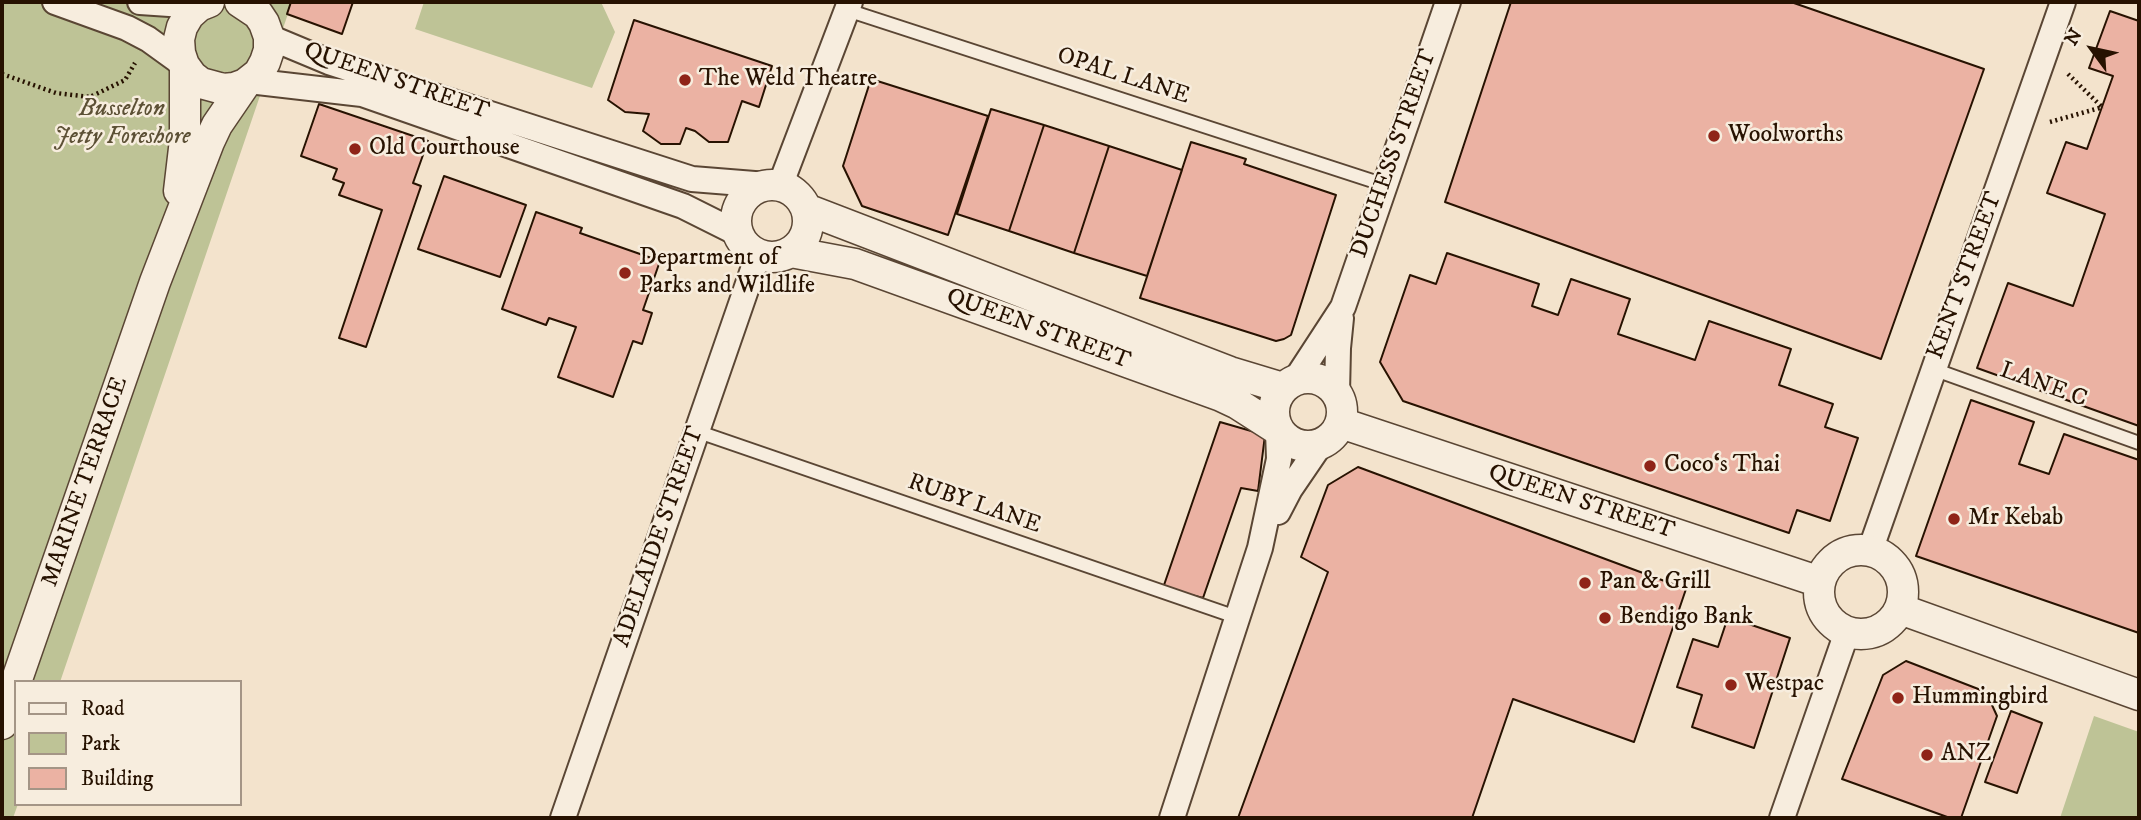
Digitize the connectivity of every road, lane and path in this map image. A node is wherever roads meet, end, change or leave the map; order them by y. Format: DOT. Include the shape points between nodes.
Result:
graph roads {
  1 [pos="55,2"];
  2 [pos="139,2"];
  3 [pos="240,2"];
  4 [pos="1448,2"];
  5 [pos="2063,2"];
  6 [pos="204,3"];
  7 [pos="849,6"];
  8 [pos="265,21"];
  9 [pos="148,39"];
  10 [pos="2045,53"];
  11 [pos="185,66"];
  12 [pos="2,74"];
  13 [pos="247,83"];
  14 [pos="2017,131"];
  15 [pos="774,185"];
  16 [pos="1385,185"];
  17 [pos="806,209"];
  18 [pos="737,233"];
  19 [pos="791,252"];
  20 [pos="758,255"];
  21 [pos="155,282"];
  22 [pos="1343,307"];
  23 [pos="1933,369"];
  24 [pos="1290,384"];
  25 [pos="1337,393"];
  26 [pos="1341,423"];
  27 [pos="1278,430"];
  28 [pos="696,431"];
  29 [pos="2139,443"];
  30 [pos="1320,445"];
  31 [pos="1260,548"];
  32 [pos="1870,551"];
  33 [pos="1820,582"];
  34 [pos="1900,609"];
  35 [pos="1238,618"];
  36 [pos="1847,632"];
  37 [pos="17,680"];
  38 [pos="14,689"];
  39 [pos="2139,695"];
  40 [pos="2,724"];
  41 [pos="563,818"];
  42 [pos="1172,818"];
  43 [pos="1782,818"];
  1 -- 9 [label="street"];
  2 -- 6 [label="street"];
  3 -- 8 [label="street"];
  4 -- 16 [label="street, DUCHESS STREET"];
  5 -- 10 [label="street, KENT STREET"];
  6 -- 11 [label="street, MARINE TERRACE" via="182,27 180,53"];
  7 -- 15 [label="street"];
  7 -- 16 [label="lane, OPAL LANE"];
  8 -- 13 [label="street, MARINE TERRACE" via="269,50 259,73"];
  8 -- 15 [label="street, QUEEN STREET" via="329,62 692,179"];
  9 -- 11 [label="street"];
  9 -- 12 [label="path" via="125,80 90,97 56,93"];
  10 -- 14 [label="street, KENT STREET"];
  10 -- 14 [label="path" via="2103,107"];
  11 -- 13 [label="street" via="201,83 212,87"];
  11 -- 21 [label="street, MARINE TERRACE" via="180,190"];
  13 -- 18 [label="street, QUEEN STREET" via="362,94 683,206"];
  13 -- 21 [label="street, MARINE TERRACE" via="209,142"];
  14 -- 23 [label="street, KENT STREET"];
  15 -- 17 [label="street" via="796,194"];
  15 -- 18 [label="street" via="751,191 741,201 735,220"];
  16 -- 22 [label="street, DUCHESS STREET"];
  17 -- 19 [label="street" via="804,239"];
  17 -- 24 [label="street, QUEEN STREET" via="1230,372"];
  18 -- 20 [label="street"];
  19 -- 20 [label="street" via="779,257"];
  19 -- 27 [label="street, QUEEN STREET" via="855,264 1221,396"];
  20 -- 28 [label="street, ADELAIDE STREET"];
  21 -- 37 [label="street, MARINE TERRACE"];
  22 -- 24 [label="street, DUCHESS STREET"];
  22 -- 25 [label="street, DUCHESS STREET"];
  23 -- 29 [label="lane, LANE C"];
  23 -- 32 [label="street, KENT STREET"];
  24 -- 25 [label="street" via="1311,377 1326,382"];
  24 -- 27 [label="street" via="1275,400"];
  25 -- 26 [label="street" via="1343,407"];
  26 -- 30 [label="street"];
  26 -- 33 [label="street, QUEEN STREET"];
  27 -- 30 [label="street" via="1289,442 1304,447"];
  27 -- 31 [label="street" via="1276,482"];
  28 -- 35 [label="lane, RUBY LANE"];
  28 -- 41 [label="street, ADELAIDE STREET"];
  30 -- 31 [label="street" via="1290,489"];
  31 -- 35 [label="street"];
  32 -- 33 [label="street" via="1841,555 1829,564"];
  32 -- 34 [label="street" via="1884,556 1897,570 1903,584"];
  33 -- 36 [label="street" via="1820,606 1828,619"];
  34 -- 36 [label="street" via="1888,625 1875,632"];
  34 -- 39 [label="street"];
  35 -- 42 [label="street"];
  36 -- 43 [label="street"];
  38 -- 40 [label="street, MARINE TERRACE"];
}
